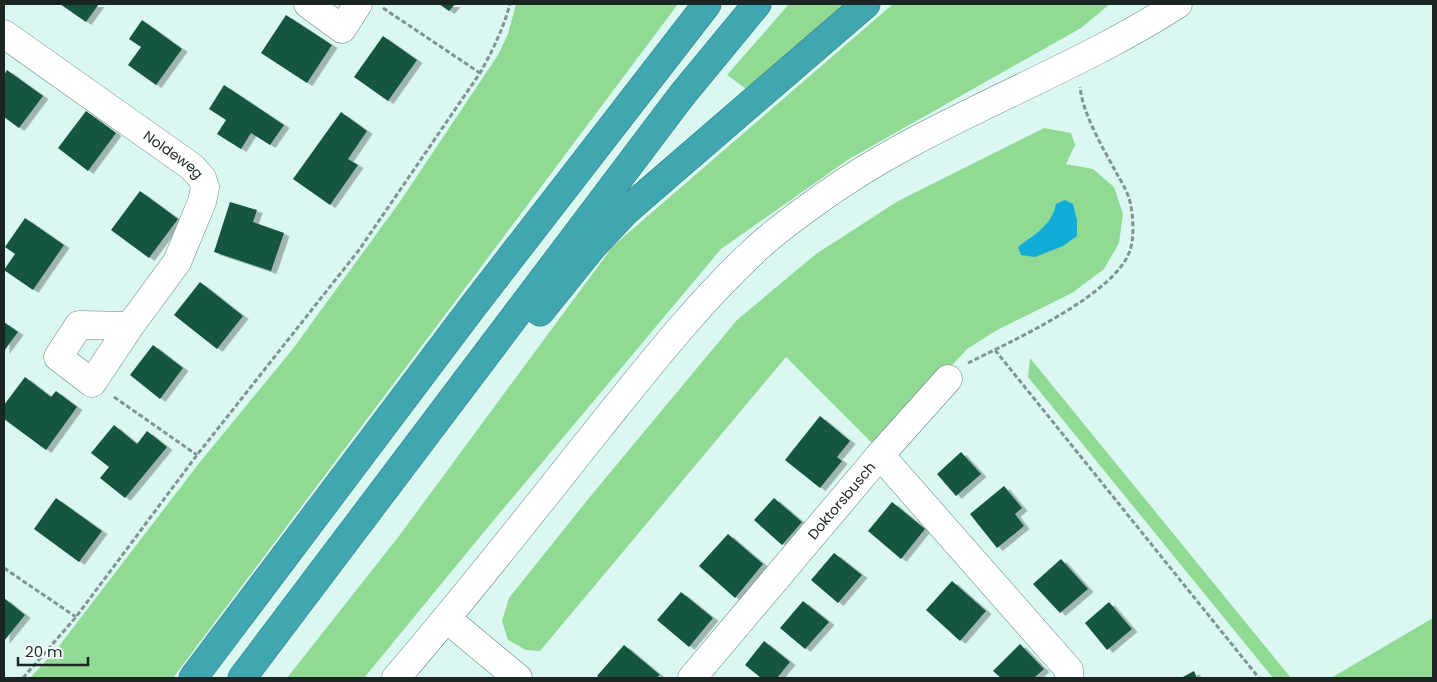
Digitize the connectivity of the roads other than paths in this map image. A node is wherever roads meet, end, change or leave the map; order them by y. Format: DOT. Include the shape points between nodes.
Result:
graph roads {
  1 [pos="308,4"];
  2 [pos="707,4"];
  3 [pos="757,4"];
  4 [pos="866,4"];
  5 [pos="1178,4"];
  6 [pos="370,6"];
  7 [pos="4,34"];
  8 [pos="510,322"];
  9 [pos="130,326"];
  10 [pos="948,379"];
  11 [pos="880,456"];
  12 [pos="447,619"];
  13 [pos="193,678"];
  14 [pos="242,678"];
  15 [pos="396,678"];
  16 [pos="518,678"];
  17 [pos="692,678"];
  18 [pos="1069,678"];
  1 -- 6 [label="street" via="342,28"];
  2 -- 13 [label="highway" via="474,305"];
  3 -- 8 [label="highway" via="682,95"];
  4 -- 8 [label="highway" via="626,211 535,318"];
  5 -- 12 [label="street" via="1082,58 911,142 858,172 757,248 710,294 660,351"];
  7 -- 9 [label="street, Noldeweg" via="192,167 202,178 205,187 202,202 177,262"];
  8 -- 14 [label="highway"];
  9 -- 9 [label="street, Noldeweg" via="92,383 58,357 79,325"];
  10 -- 11 [label="street"];
  11 -- 17 [label="street, Doktorsbusch"];
  11 -- 18 [label="street, Doktorsbusch" via="1069,670"];
  12 -- 15 [label="street"];
  12 -- 16 [label="street"];
}
